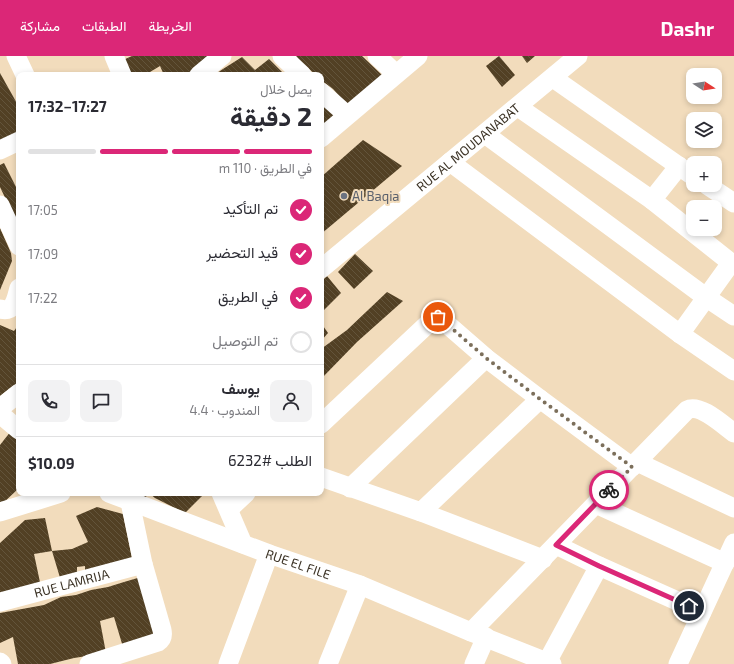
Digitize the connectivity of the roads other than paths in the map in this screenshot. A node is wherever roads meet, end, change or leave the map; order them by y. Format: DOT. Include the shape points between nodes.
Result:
graph roads {
  1 [pos="16,56"];
  2 [pos="114,56"];
  3 [pos="222,56"];
  4 [pos="282,56"];
  5 [pos="377,56"];
  6 [pos="418,56"];
  7 [pos="578,56"];
  8 [pos="24,72"];
  9 [pos="121,72"];
  10 [pos="203,72"];
  11 [pos="299,72"];
  12 [pos="396,74"];
  13 [pos="553,78"];
  14 [pos="324,95"];
  15 [pos="518,107"];
  16 [pos="347,115"];
  17 [pos="484,134"];
  18 [pos="324,135"];
  19 [pos="16,142"];
  20 [pos="0,150"];
  21 [pos="450,162"];
  22 [pos="686,171"];
  23 [pos="718,192"];
  24 [pos="652,200"];
  25 [pos="734,203"];
  26 [pos="0,205"];
  27 [pos="16,240"];
  28 [pos="732,264"];
  29 [pos="324,267"];
  30 [pos="16,296"];
  31 [pos="707,298"];
  32 [pos="0,309"];
  33 [pos="734,316"];
  34 [pos="680,334"];
  35 [pos="486,358"];
  36 [pos="734,371"];
  37 [pos="16,395"];
  38 [pos="540,399"];
  39 [pos="0,408"];
  40 [pos="0,414"];
  41 [pos="324,421"];
  42 [pos="16,427"];
  43 [pos="734,433"];
  44 [pos="635,464"];
  45 [pos="324,478"];
  46 [pos="350,488"];
  47 [pos="51,496"];
  48 [pos="116,496"];
  49 [pos="238,496"];
  50 [pos="225,501"];
  51 [pos="130,502"];
  52 [pos="596,504"];
  53 [pos="734,508"];
  54 [pos="0,512"];
  55 [pos="421,512"];
  56 [pos="734,543"];
  57 [pos="243,544"];
  58 [pos="556,545"];
  59 [pos="269,554"];
  60 [pos="543,559"];
  61 [pos="725,563"];
  62 [pos="143,564"];
  63 [pos="599,566"];
  64 [pos="360,585"];
  65 [pos="0,602"];
  66 [pos="702,612"];
  67 [pos="479,634"];
  68 [pos="550,663"];
  69 [pos="89,664"];
  70 [pos="228,664"];
  71 [pos="328,664"];
  72 [pos="474,664"];
  73 [pos="678,664"];
  1 -- 8 [label="street"];
  2 -- 9 [label="street"];
  3 -- 10 [label="street"];
  4 -- 11 [label="street"];
  5 -- 12 [label="street"];
  6 -- 12 [label="street"];
  7 -- 13 [label="street, RUE AL MOUDANABAT"];
  12 -- 16 [label="street"];
  13 -- 15 [label="street, RUE AL MOUDANABAT"];
  13 -- 22 [label="street"];
  14 -- 16 [label="street"];
  15 -- 17 [label="street, RUE AL MOUDANABAT"];
  15 -- 24 [label="street"];
  16 -- 18 [label="street"];
  17 -- 21 [label="street, RUE AL MOUDANABAT"];
  17 -- 31 [label="street"];
  19 -- 20 [label="street"];
  21 -- 29 [label="street, RUE AL MOUDANABAT"];
  21 -- 34 [label="street"];
  22 -- 24 [label="street"];
  23 -- 25 [label="street"];
  24 -- 28 [label="street"];
  26 -- 27 [label="street"];
  28 -- 31 [label="street"];
  30 -- 32 [label="street" via="12,307 8,310"];
  31 -- 33 [label="street"];
  31 -- 34 [label="street"];
  34 -- 36 [label="street"];
  35 -- 38 [label="street"];
  35 -- 41 [label="street" via="440,318 433,319"];
  35 -- 46 [label="street"];
  37 -- 39 [label="street"];
  38 -- 44 [label="street"];
  38 -- 55 [label="street"];
  40 -- 42 [label="street"];
  43 -- 44 [label="street" via="705,411 690,408"];
  44 -- 52 [label="street"];
  44 -- 53 [label="street"];
  45 -- 46 [label="street"];
  46 -- 55 [label="street"];
  47 -- 54 [label="street"];
  48 -- 51 [label="street, RUE EL FILE"];
  49 -- 50 [label="street"];
  50 -- 57 [label="street"];
  51 -- 57 [label="street, RUE EL FILE"];
  51 -- 62 [label="street"];
  52 -- 58 [label="street"];
  52 -- 61 [label="street"];
  55 -- 60 [label="street"];
  56 -- 61 [label="street"];
  57 -- 59 [label="street, RUE EL FILE"];
  58 -- 60 [label="street"];
  58 -- 63 [label="street"];
  59 -- 64 [label="street, RUE EL FILE"];
  59 -- 70 [label="street"];
  60 -- 67 [label="street"];
  61 -- 66 [label="street"];
  62 -- 65 [label="street, RUE LAMRIJA"];
  62 -- 69 [label="street" via="162,637 158,642"];
  63 -- 66 [label="street"];
  63 -- 68 [label="street"];
  64 -- 67 [label="street, RUE EL FILE"];
  64 -- 71 [label="street"];
  66 -- 73 [label="street"];
  67 -- 68 [label="street, RUE EL FILE"];
  67 -- 72 [label="street"];
}
